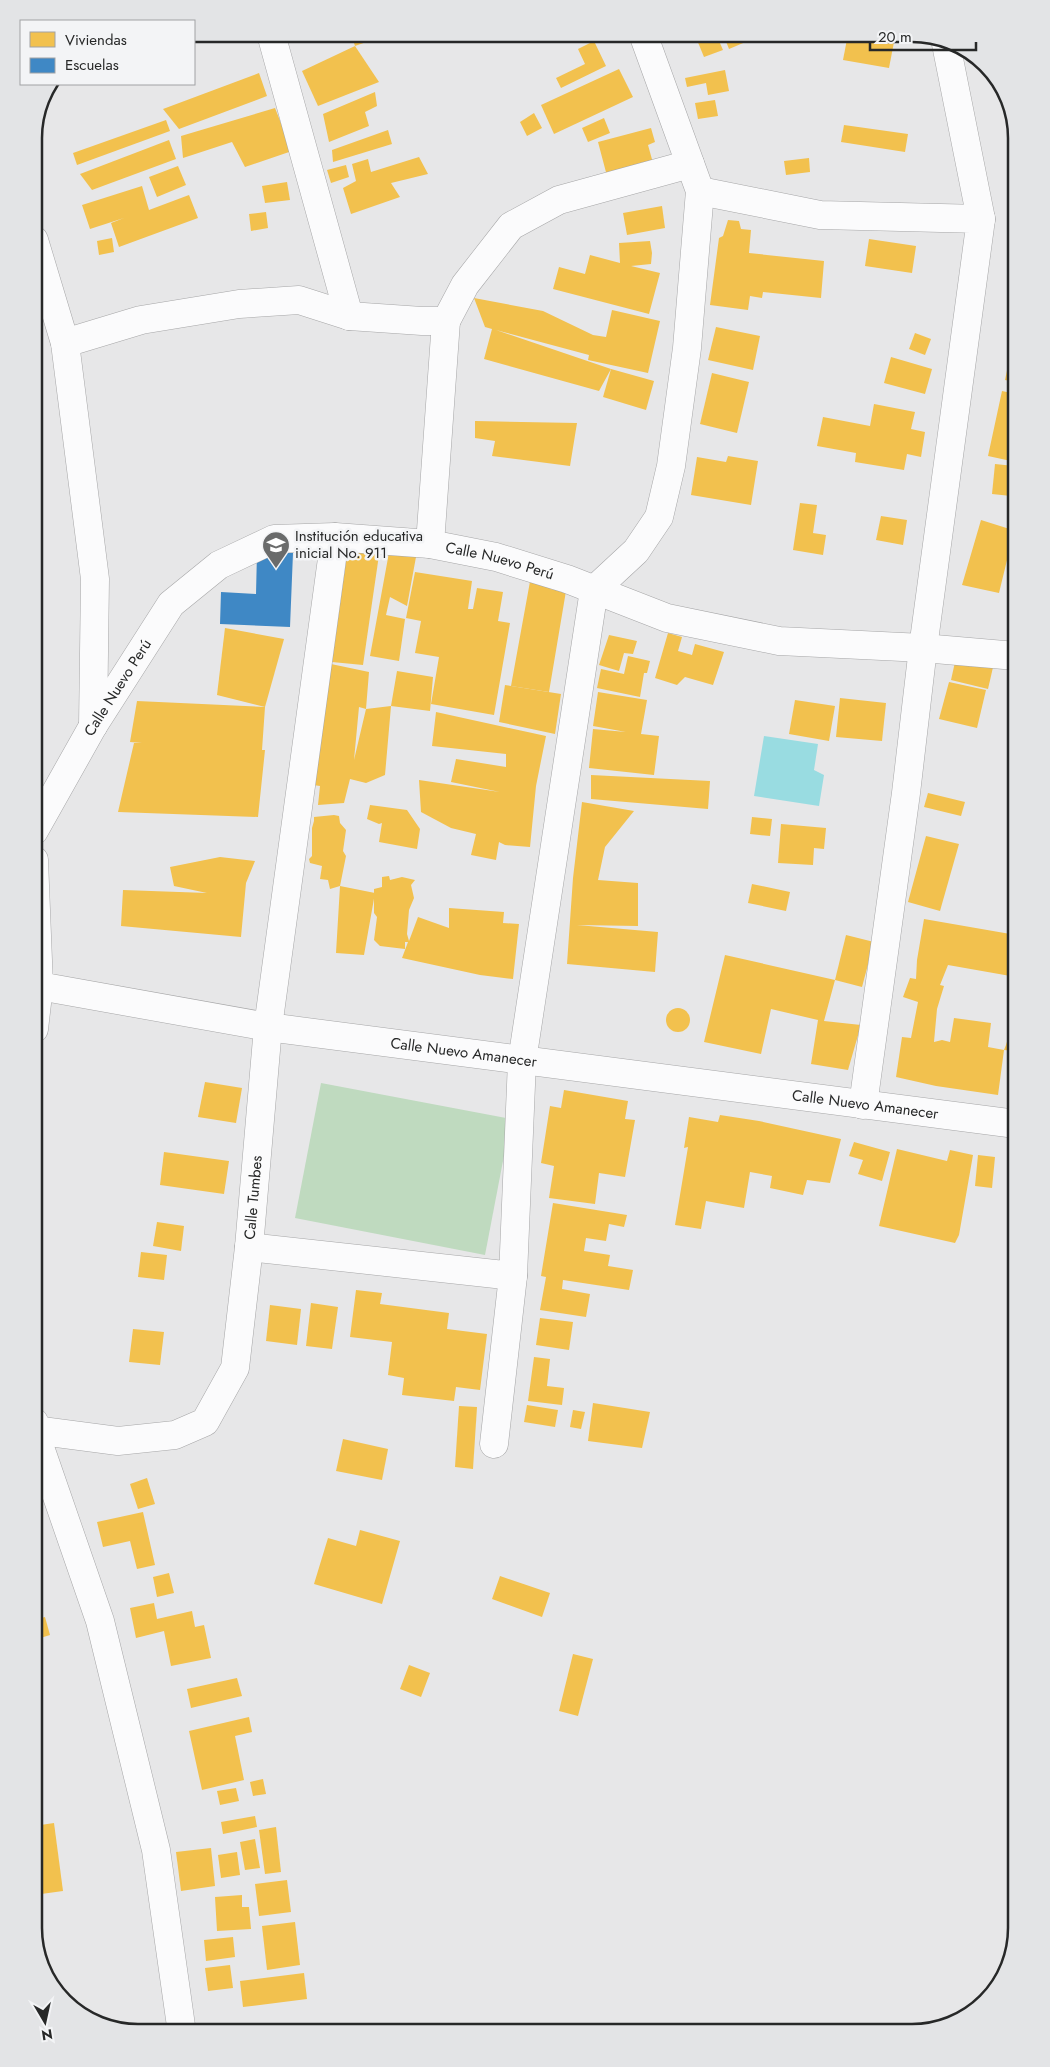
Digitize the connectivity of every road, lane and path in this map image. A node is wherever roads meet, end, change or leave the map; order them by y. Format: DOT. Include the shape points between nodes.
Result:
graph roads {
  1 [pos="273,42"];
  2 [pos="646,43"];
  3 [pos="947,50"];
  4 [pos="690,164"];
  5 [pos="700,191"];
  6 [pos="981,219"];
  7 [pos="43,270"];
  8 [pos="349,316"];
  9 [pos="446,321"];
  10 [pos="65,343"];
  11 [pos="335,537"];
  12 [pos="430,544"];
  13 [pos="594,590"];
  14 [pos="923,648"];
  15 [pos="1008,655"];
  16 [pos="93,726"];
  17 [pos="43,816"];
  18 [pos="43,986"];
  19 [pos="268,1027"];
  20 [pos="522,1061"];
  21 [pos="863,1104"];
  22 [pos="1008,1123"];
  23 [pos="249,1247"];
  24 [pos="513,1276"];
  25 [pos="42,1431"];
  26 [pos="494,1444"];
  27 [pos="42,1454"];
  28 [pos="181,2024"];
  1 -- 8 [label="street"];
  2 -- 4 [label="street"];
  3 -- 6 [label="street"];
  4 -- 5 [label="street"];
  4 -- 9 [label="street" via="559,200 511,226 465,285"];
  5 -- 6 [label="street" via="820,215"];
  5 -- 13 [label="street" via="672,466 659,517 636,551"];
  6 -- 14 [label="street"];
  7 -- 10 [label="street"];
  8 -- 9 [label="street"];
  8 -- 10 [label="street" via="299,300 239,304 141,320"];
  9 -- 12 [label="street"];
  10 -- 16 [label="street" via="95,579"];
  11 -- 12 [label="street, Calle Nuevo Perú"];
  11 -- 16 [label="street, Calle Nuevo Perú" via="274,539 219,564 171,604"];
  11 -- 19 [label="street, Calle Tumbes"];
  12 -- 13 [label="street, Calle Nuevo Perú" via="496,558"];
  13 -- 14 [label="street, Calle Nuevo Perú" via="667,618 779,641"];
  13 -- 20 [label="street"];
  14 -- 15 [label="street, Calle Nuevo Perú"];
  14 -- 21 [label="street"];
  16 -- 17 [label="street, Calle Nuevo Perú"];
  18 -- 19 [label="street, Calle Nuevo Amanecer"];
  19 -- 20 [label="street, Calle Nuevo Amanecer"];
  19 -- 23 [label="street, Calle Tumbes"];
  20 -- 21 [label="street, Calle Nuevo Amanecer"];
  20 -- 24 [label="street"];
  21 -- 22 [label="street, Calle Nuevo Amanecer"];
  23 -- 24 [label="street"];
  23 -- 25 [label="street, Calle Tumbes" via="235,1368 205,1422 175,1435 118,1441"];
  24 -- 26 [label="street"];
  27 -- 28 [label="street" via="100,1621 152,1830"];
}
